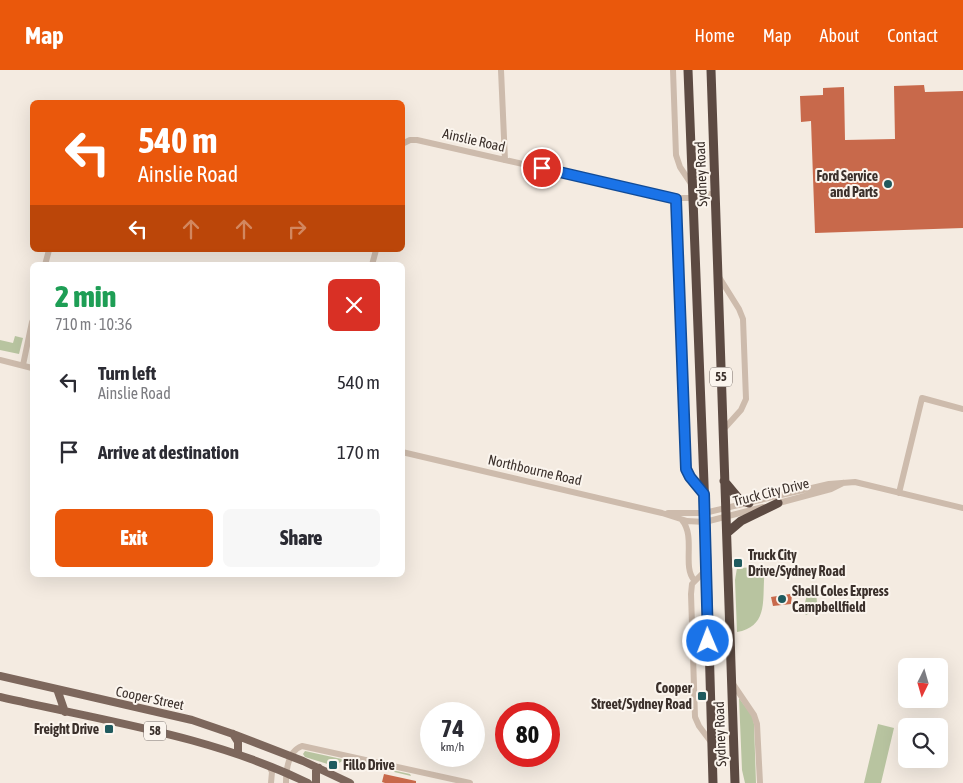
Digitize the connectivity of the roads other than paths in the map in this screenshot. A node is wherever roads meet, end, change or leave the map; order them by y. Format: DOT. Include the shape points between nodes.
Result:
graph roads {
  1 [pos="501,70"];
  2 [pos="673,70"];
  3 [pos="688,70"];
  4 [pos="711,70"];
  5 [pos="405,142"];
  6 [pos="505,160"];
  7 [pos="692,186"];
  8 [pos="716,193"];
  9 [pos="693,198"];
  10 [pos="676,199"];
  11 [pos="718,276"];
  12 [pos="30,332"];
  13 [pos="0,360"];
  14 [pos="23,365"];
  15 [pos="30,367"];
  16 [pos="963,409"];
  17 [pos="723,430"];
  18 [pos="405,453"];
  19 [pos="724,481"];
  20 [pos="843,483"];
  21 [pos="899,493"];
  22 [pos="704,494"];
  23 [pos="749,503"];
  24 [pos="778,504"];
  25 [pos="963,508"];
  26 [pos="726,512"];
  27 [pos="662,513"];
  28 [pos="704,518"];
  29 [pos="682,520"];
  30 [pos="728,532"];
  31 [pos="707,569"];
  32 [pos="694,580"];
  33 [pos="0,676"];
  34 [pos="733,684"];
  35 [pos="57,689"];
  36 [pos="0,697"];
  37 [pos="65,712"];
  38 [pos="233,734"];
  39 [pos="711,742"];
  40 [pos="238,754"];
  41 [pos="291,756"];
  42 [pos="269,766"];
  43 [pos="319,768"];
  44 [pos="286,773"];
  45 [pos="271,783"];
  46 [pos="286,783"];
  47 [pos="308,783"];
  48 [pos="316,783"];
  49 [pos="350,783"];
  50 [pos="470,783"];
  51 [pos="712,783"];
  52 [pos="735,783"];
  53 [pos="760,783"];
  1 -- 6 [label="street"];
  2 -- 7 [label="street, Sydney Road" via="676,154 680,168"];
  3 -- 7 [label="highway, Sydney Road / 55"];
  4 -- 8 [label="highway, Sydney Road / 55"];
  5 -- 6 [label="street, Ainslie Road" via="417,140"];
  6 -- 10 [label="street, Ainslie Road"];
  7 -- 9 [label="highway, Sydney Road / 55"];
  8 -- 9 [label="street, Ainslie Road"];
  8 -- 11 [label="highway, Sydney Road / 55"];
  9 -- 10 [label="street, Ainslie Road"];
  9 -- 22 [label="highway, Sydney Road / 55"];
  10 -- 22 [label="street, Sydney Road" via="686,469"];
  11 -- 17 [label="highway, Sydney Road / 55"];
  11 -- 17 [label="street" via="742,313 746,390 744,407"];
  12 -- 14 [label="street"];
  13 -- 14 [label="street"];
  14 -- 15 [label="street"];
  16 -- 21 [label="street" via="922,398"];
  17 -- 19 [label="highway, Sydney Road / 55"];
  18 -- 27 [label="street, Northbourne Road"];
  19 -- 23 [label="highway" via="739,499"];
  19 -- 26 [label="highway, Sydney Road / 55"];
  20 -- 21 [label="street, Truck City Drive" via="855,482"];
  20 -- 23 [label="street, Truck City Drive"];
  20 -- 24 [label="street, Truck City Drive"];
  21 -- 25 [label="street, Truck City Drive"];
  22 -- 28 [label="highway, Sydney Road / 55"];
  23 -- 26 [label="street, Truck City Drive"];
  24 -- 26 [label="street, Truck City Drive"];
  24 -- 30 [label="highway" via="742,521"];
  26 -- 28 [label="street, Truck City Drive"];
  26 -- 30 [label="highway, Sydney Road / 55"];
  27 -- 28 [label="street, Northbourne Road"];
  27 -- 29 [label="street, Northbourne Road"];
  28 -- 29 [label="street, Northbourne Road"];
  28 -- 31 [label="highway, Sydney Road / 55"];
  29 -- 32 [label="street, Sydney Road" via="688,529 690,573"];
  30 -- 34 [label="highway, Sydney Road / 55"];
  31 -- 32 [label="street"];
  31 -- 39 [label="highway, Sydney Road / 55"];
  32 -- 39 [label="street, Sydney Road" via="691,594 695,717"];
  33 -- 35 [label="main road, Cooper Street / 58"];
  34 -- 52 [label="highway, Sydney Road / 55"];
  34 -- 53 [label="street, Sydney Road" via="757,724"];
  35 -- 37 [label="main road"];
  35 -- 38 [label="main road, Cooper Street / 58" via="192,720"];
  36 -- 37 [label="main road, 58"];
  37 -- 40 [label="main road, 58" via="157,731"];
  38 -- 40 [label="main road" via="238,742"];
  38 -- 41 [label="main road, Cooper Street / 58"];
  39 -- 51 [label="highway, Sydney Road / 55"];
  40 -- 42 [label="main road, 58"];
  41 -- 43 [label="main road, Cooper Street / 58"];
  41 -- 44 [label="street"];
  41 -- 50 [label="street" via="297,747 309,746"];
  42 -- 44 [label="main road, 58"];
  42 -- 45 [label="street"];
  43 -- 48 [label="main road" via="314,774"];
  43 -- 49 [label="main road, Cooper Street / 58"];
  44 -- 46 [label="street"];
  44 -- 47 [label="main road, 58"];
}
